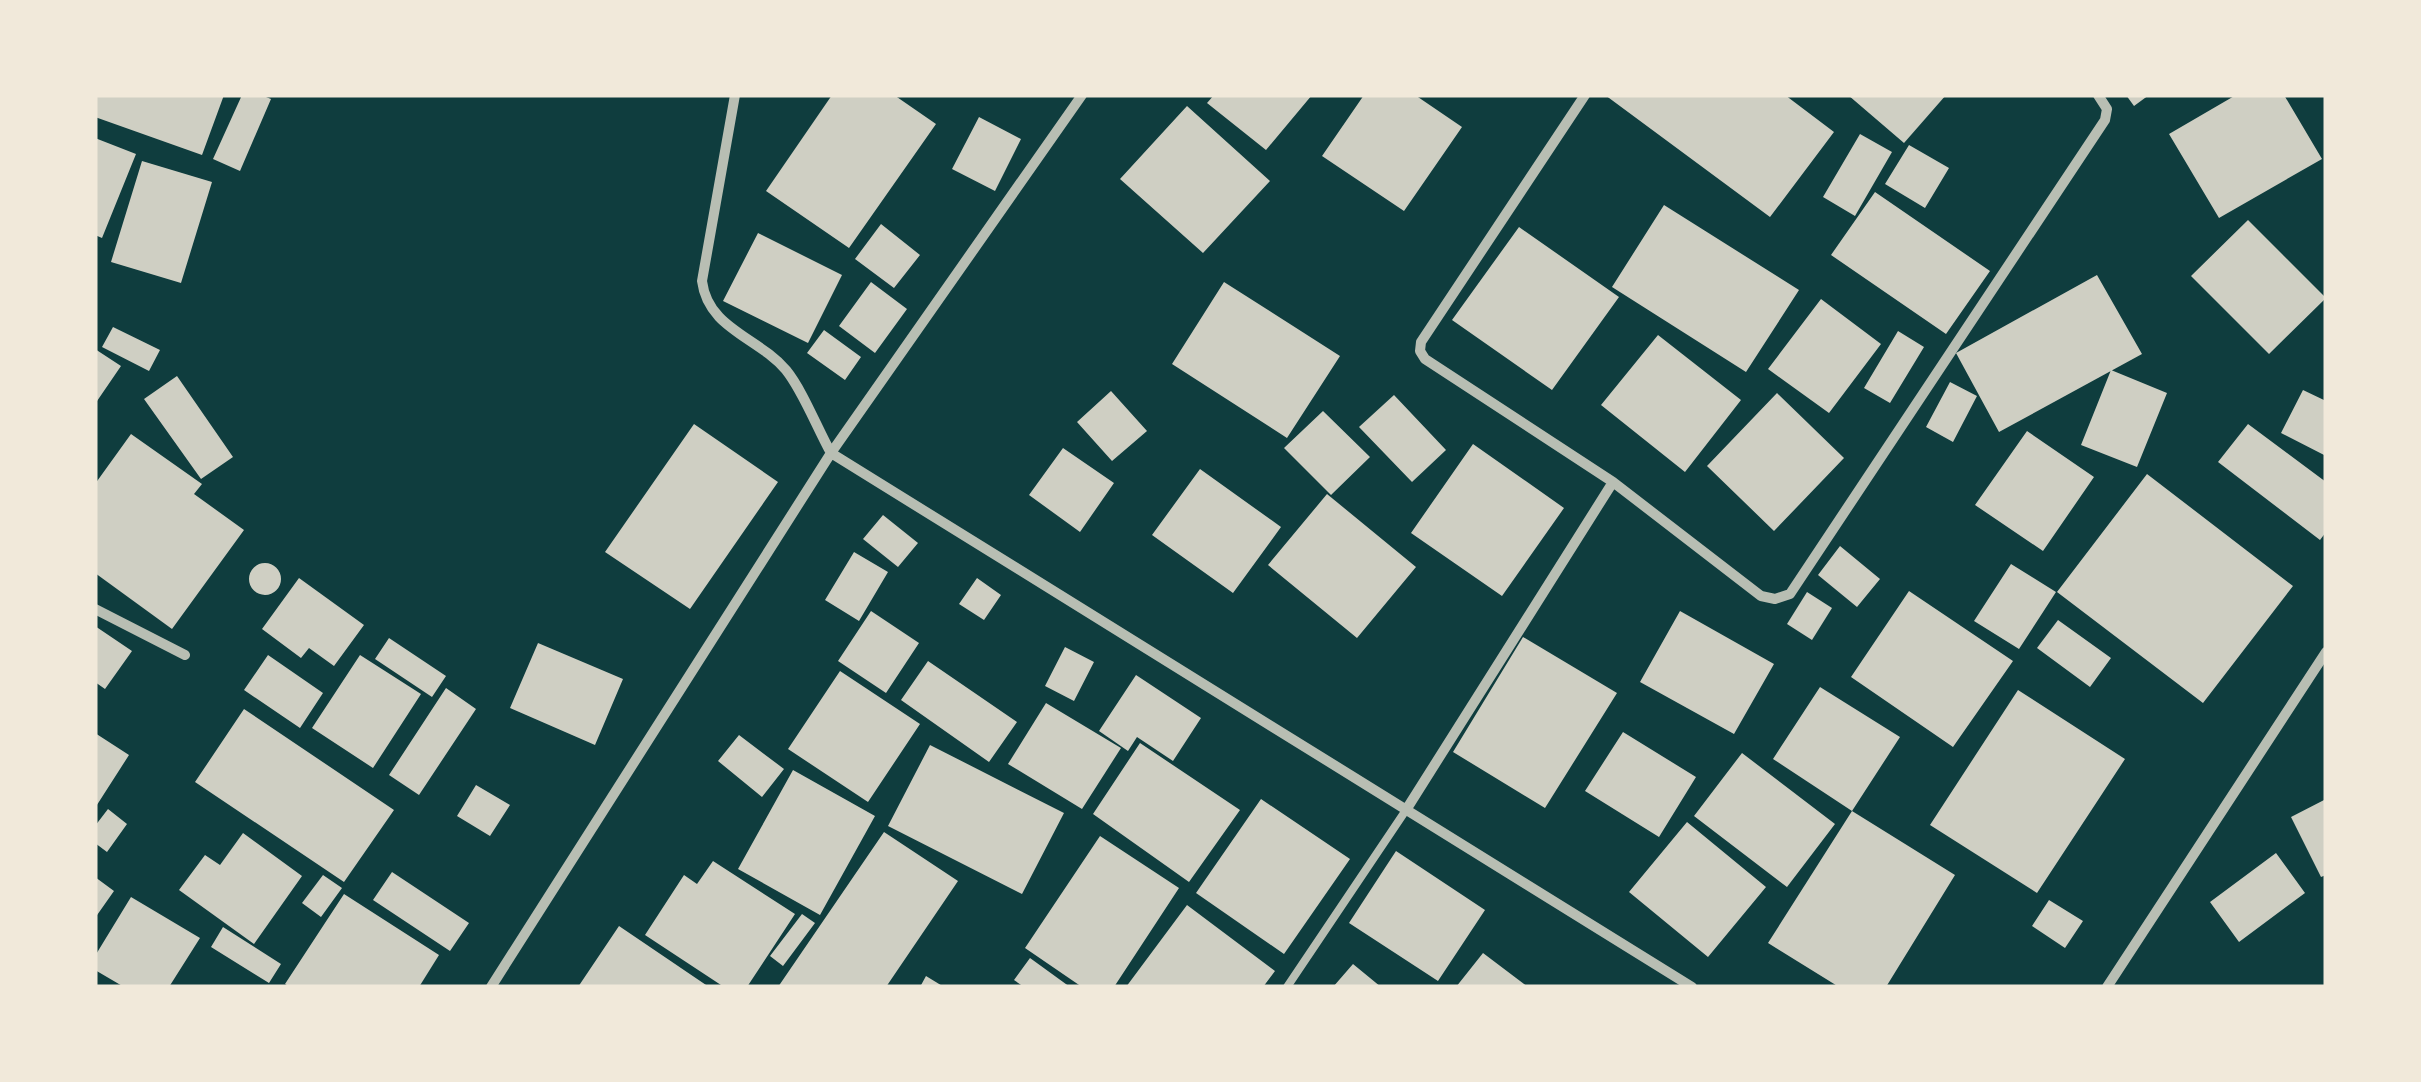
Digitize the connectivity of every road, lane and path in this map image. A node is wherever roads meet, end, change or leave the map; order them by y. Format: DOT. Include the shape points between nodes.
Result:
graph roads {
  1 [pos="735,95"];
  2 [pos="1082,95"];
  3 [pos="1585,95"];
  4 [pos="2098,95"];
  5 [pos="830,453"];
  6 [pos="1613,482"];
  7 [pos="95,609"];
  8 [pos="2326,652"];
  9 [pos="185,655"];
  10 [pos="1406,810"];
  11 [pos="491,987"];
  12 [pos="1288,987"];
  13 [pos="1692,987"];
  14 [pos="2107,987"];
  1 -- 5 [label="street" via="704,295 726,325 785,369"];
  2 -- 5 [label="street"];
  3 -- 6 [label="street" via="1420,350 1424,359"];
  4 -- 6 [label="street" via="2105,120 1790,594 1761,596"];
  5 -- 10 [label="street"];
  5 -- 11 [label="street"];
  6 -- 10 [label="street"];
  7 -- 9 [label="street"];
  8 -- 14 [label="street"];
  10 -- 12 [label="lane"];
  10 -- 13 [label="street"];
}
